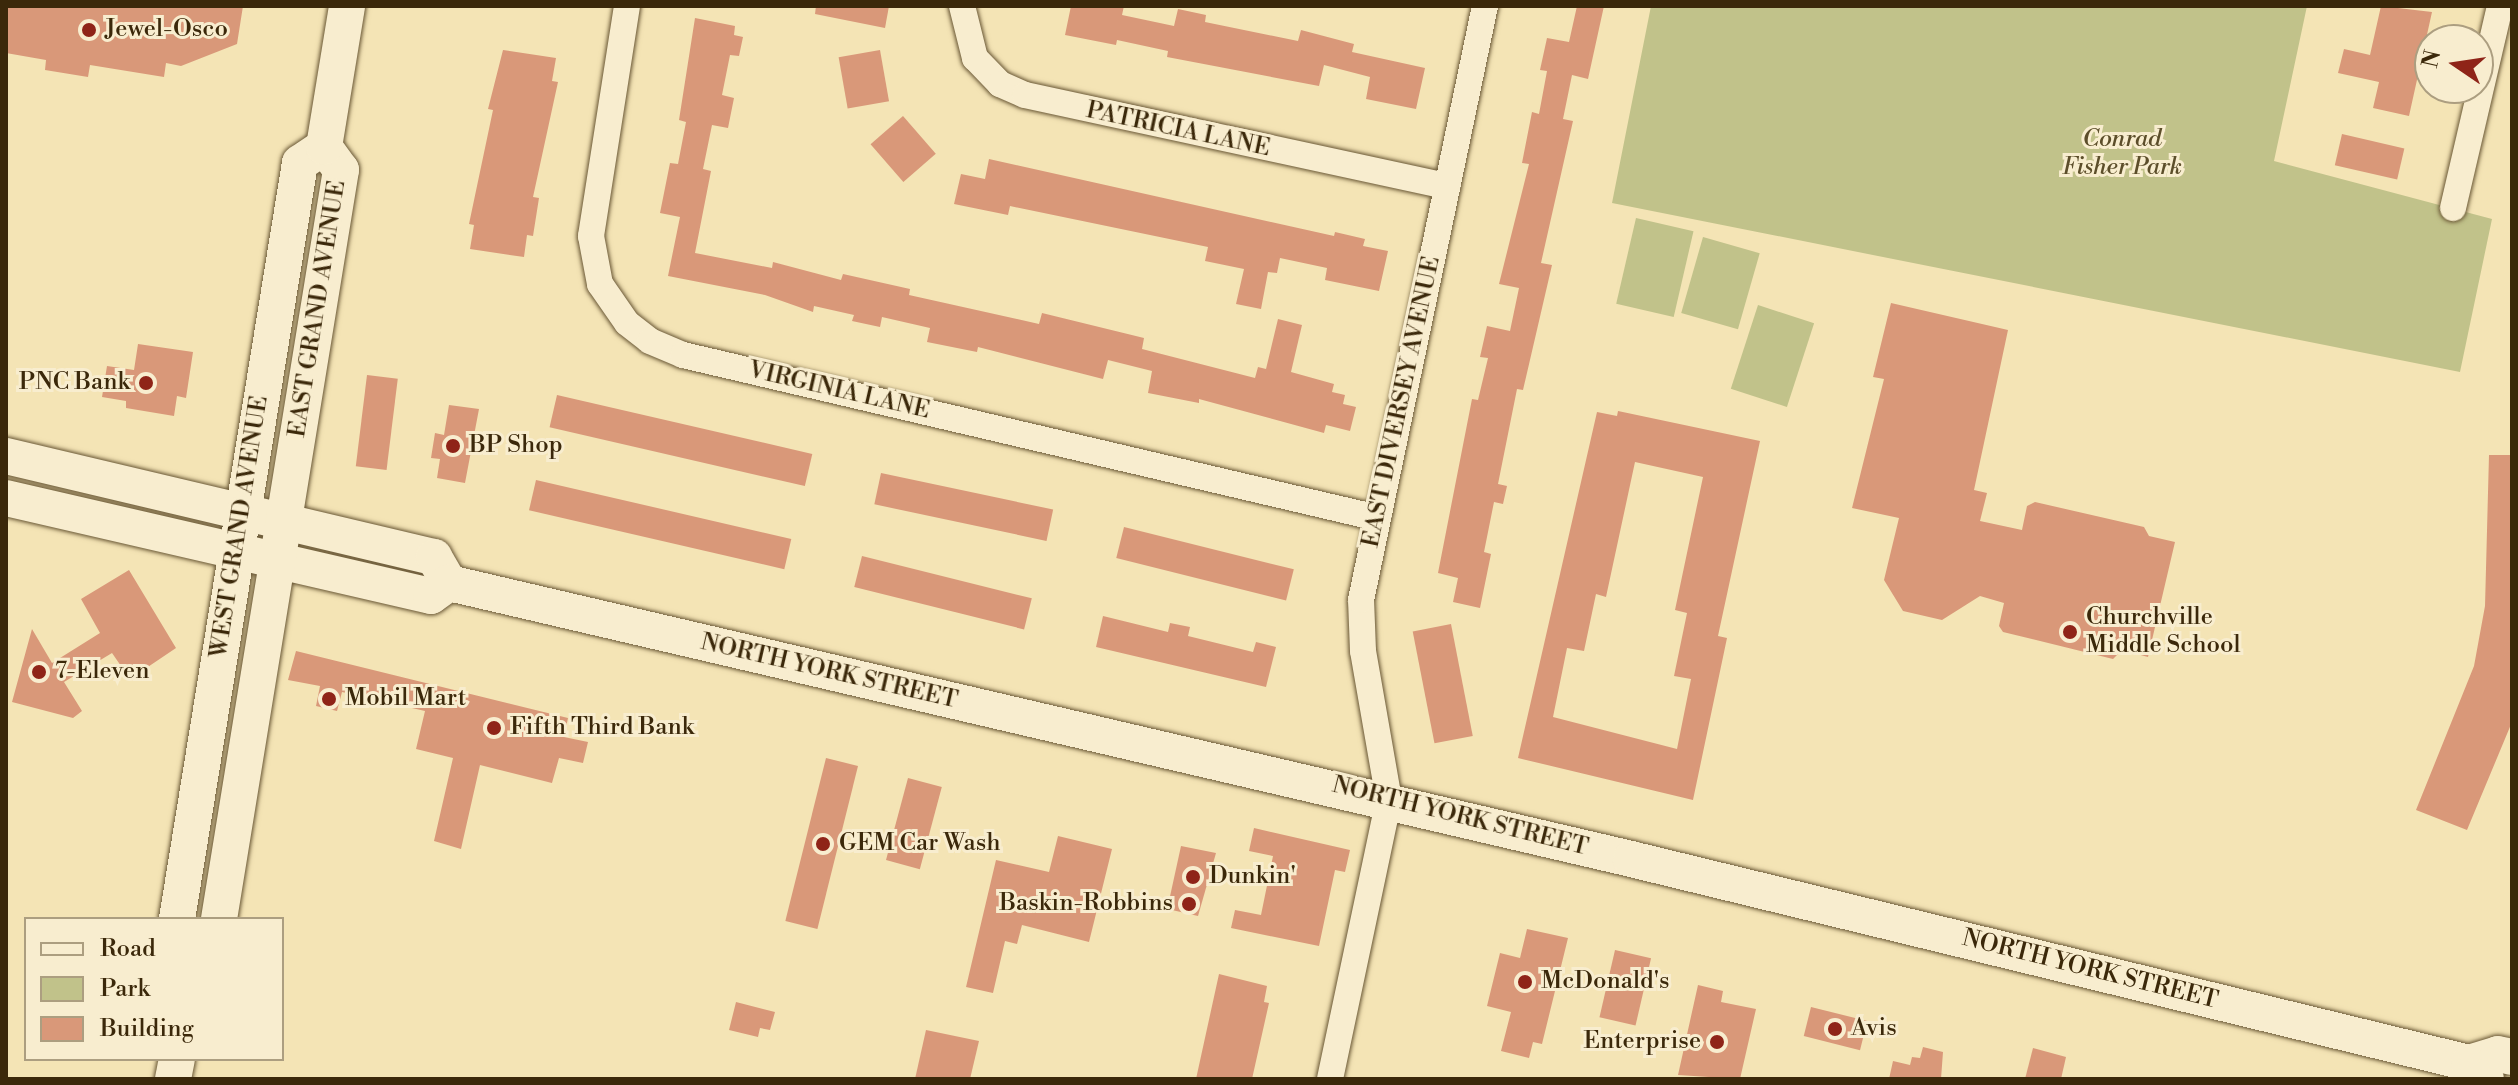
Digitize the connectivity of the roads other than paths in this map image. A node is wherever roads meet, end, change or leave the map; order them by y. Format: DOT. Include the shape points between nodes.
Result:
graph roads {
  1 [pos="347,6"];
  2 [pos="627,6"];
  3 [pos="962,6"];
  4 [pos="1485,6"];
  5 [pos="2500,6"];
  6 [pos="2500,69"];
  7 [pos="324,147"];
  8 [pos="1447,186"];
  9 [pos="2453,208"];
  10 [pos="6,456"];
  11 [pos="6,498"];
  12 [pos="243,512"];
  13 [pos="1378,518"];
  14 [pos="284,521"];
  15 [pos="236,552"];
  16 [pos="278,561"];
  17 [pos="449,583"];
  18 [pos="1389,800"];
  19 [pos="177,917"];
  20 [pos="219,917"];
  21 [pos="2512,1057"];
  22 [pos="2478,1071"];
  23 [pos="1330,1079"];
  1 -- 7 [label="main road, EAST GRAND AVENUE"];
  2 -- 13 [label="street, VIRGINIA LANE" via="591,236 600,284 627,323 650,341 683,355"];
  3 -- 8 [label="street, PATRICIA LANE" via="975,58 1000,84 1025,95"];
  4 -- 8 [label="street, EAST DIVERSEY AVENUE"];
  5 -- 6 [label="street"];
  6 -- 9 [label="street"];
  7 -- 12 [label="main road, WEST GRAND AVENUE" via="300,163"];
  7 -- 14 [label="main road, EAST GRAND AVENUE" via="341,170"];
  8 -- 13 [label="street, EAST DIVERSEY AVENUE"];
  10 -- 12 [label="main road"];
  11 -- 15 [label="main road, NORTH YORK STREET"];
  12 -- 14 [label="main road"];
  12 -- 15 [label="main road, WEST GRAND AVENUE"];
  13 -- 18 [label="street, EAST DIVERSEY AVENUE" via="1361,600 1363,651"];
  14 -- 16 [label="main road, WEST GRAND AVENUE"];
  14 -- 17 [label="main road" via="434,557"];
  15 -- 16 [label="main road, NORTH YORK STREET"];
  15 -- 19 [label="main road, WEST GRAND AVENUE"];
  16 -- 17 [label="main road, NORTH YORK STREET" via="431,596"];
  16 -- 20 [label="main road, WEST GRAND AVENUE"];
  17 -- 18 [label="main road, NORTH YORK STREET"];
  18 -- 22 [label="main road, NORTH YORK STREET"];
  18 -- 23 [label="street"];
  21 -- 22 [label="main road, NORTH YORK STREET" via="2498,1054"];
}
